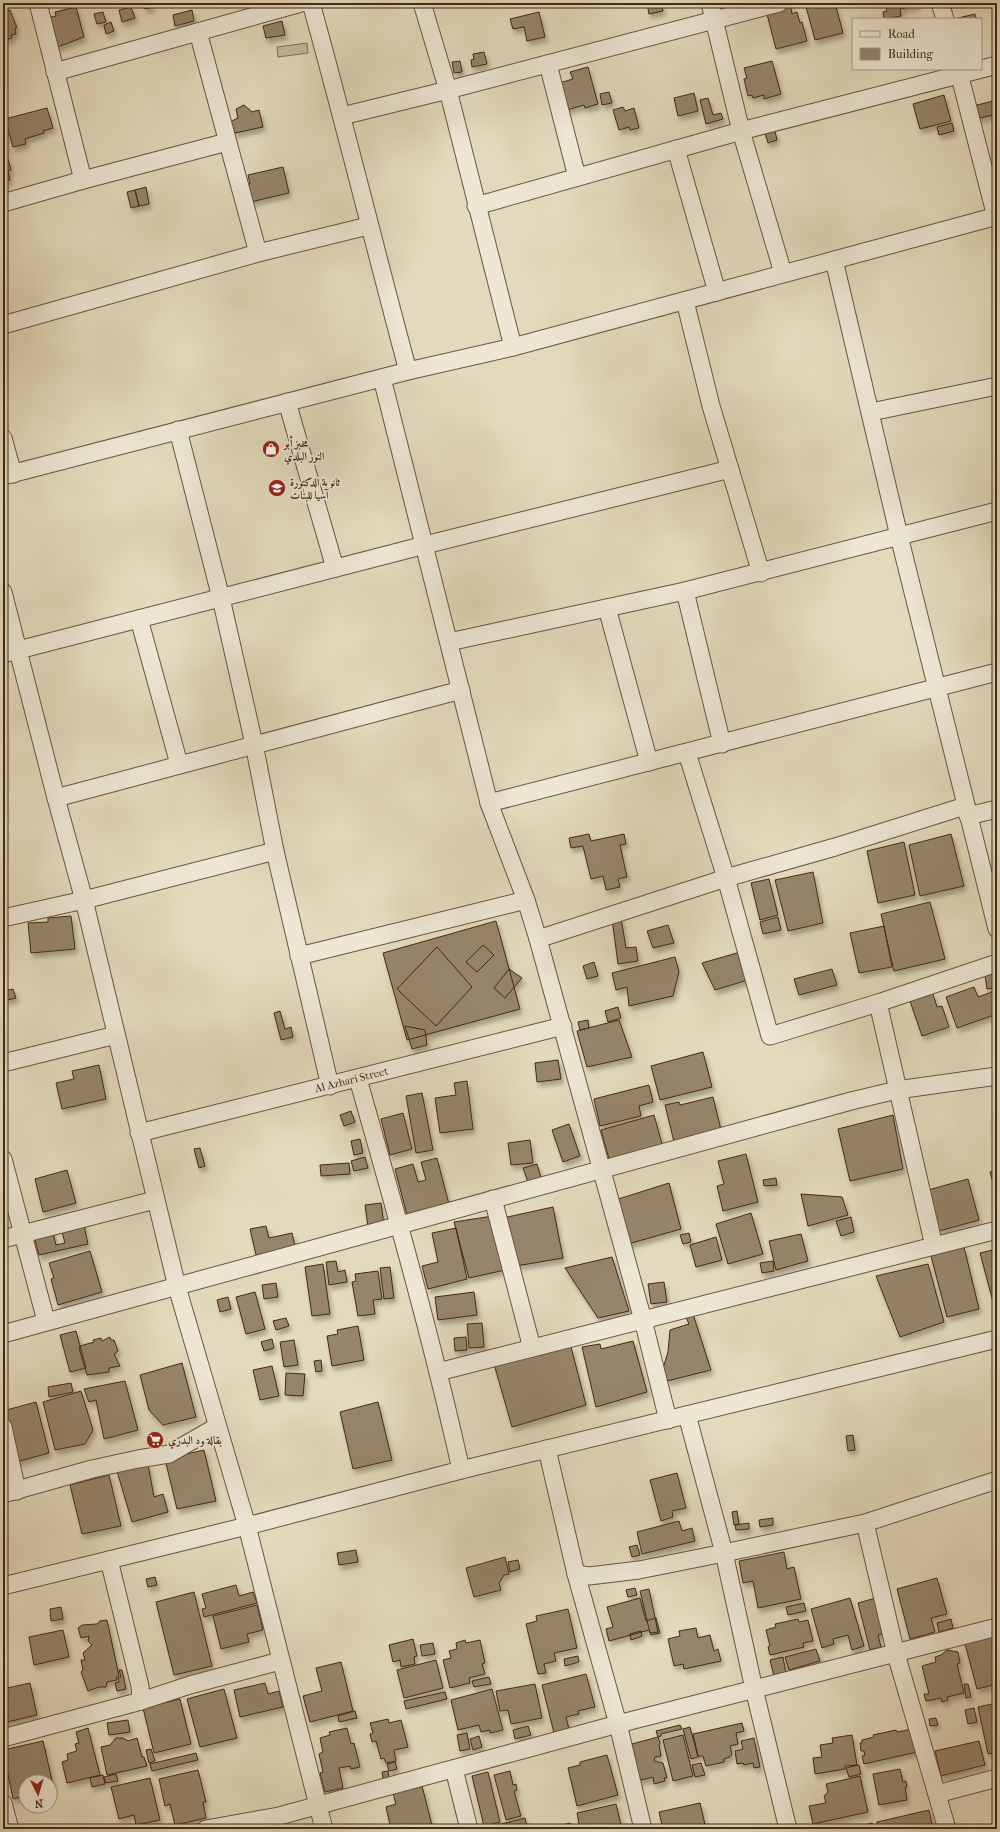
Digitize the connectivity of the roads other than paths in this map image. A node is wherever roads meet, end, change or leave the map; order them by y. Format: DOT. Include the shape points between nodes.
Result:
graph roads {
  1 [pos="38,3"];
  2 [pos="301,3"];
  3 [pos="312,3"];
  4 [pos="422,3"];
  5 [pos="710,3"];
  6 [pos="779,3"];
  7 [pos="940,3"];
  8 [pos="945,18"];
  9 [pos="714,20"];
  10 [pos="198,32"];
  11 [pos="548,64"];
  12 [pos="997,65"];
  13 [pos="982,68"];
  14 [pos="970,70"];
  15 [pos="55,72"];
  16 [pos="959,72"];
  17 [pos="448,90"];
  18 [pos="342,116"];
  19 [pos="741,131"];
  20 [pos="227,142"];
  21 [pos="676,149"];
  22 [pos="577,177"];
  23 [pos="83,180"];
  24 [pos="3,203"];
  25 [pos="476,206"];
  26 [pos="997,216"];
  27 [pos="368,226"];
  28 [pos="258,253"];
  29 [pos="834,260"];
  30 [pos="783,273"];
  31 [pos="716,292"];
  32 [pos="685,301"];
  33 [pos="3,326"];
  34 [pos="513,346"];
  35 [pos="408,371"];
  36 [pos="382,378"];
  37 [pos="997,386"];
  38 [pos="287,402"];
  39 [pos="871,412"];
  40 [pos="178,430"];
  41 [pos="3,438"];
  42 [pos="730,469"];
  43 [pos="8,475"];
  44 [pos="997,511"];
  45 [pos="899,536"];
  46 [pos="425,545"];
  47 [pos="335,568"];
  48 [pos="761,573"];
  49 [pos="3,592"];
  50 [pos="685,592"];
  51 [pos="221,598"];
  52 [pos="607,608"];
  53 [pos="139,619"];
  54 [pos="449,642"];
  55 [pos="19,651"];
  56 [pos="3,654"];
  57 [pos="997,672"];
  58 [pos="936,688"];
  59 [pos="461,690"];
  60 [pos="254,744"];
  61 [pos="722,744"];
  62 [pos="687,753"];
  63 [pos="649,762"];
  64 [pos="179,764"];
  65 [pos="56,798"];
  66 [pos="489,803"];
  67 [pos="997,809"];
  68 [pos="967,811"];
  69 [pos="275,851"];
  70 [pos="726,878"];
  71 [pos="84,900"];
  72 [pos="526,900"];
  73 [pos="3,918"];
  74 [pos="997,929"];
  75 [pos="538,939"];
  76 [pos="300,956"];
  77 [pos="997,963"];
  78 [pos="878,1003"];
  79 [pos="563,1026"];
  80 [pos="116,1035"];
  81 [pos="3,1063"];
  82 [pos="997,1076"];
  83 [pos="358,1079"];
  84 [pos="330,1086"];
  85 [pos="897,1090"];
  86 [pos="139,1133"];
  87 [pos="3,1159"];
  88 [pos="601,1170"];
  89 [pos="493,1199"];
  90 [pos="155,1200"];
  91 [pos="399,1225"];
  92 [pos="997,1230"];
  93 [pos="22,1234"];
  94 [pos="3,1239"];
  95 [pos="934,1246"];
  96 [pos="177,1287"];
  97 [pos="643,1320"];
  98 [pos="46,1322"];
  99 [pos="3,1334"];
  100 [pos="997,1339"];
  101 [pos="532,1348"];
  102 [pos="438,1372"];
  103 [pos="687,1415"];
  104 [pos="668,1420"];
  105 [pos="3,1427"];
  106 [pos="216,1427"];
  107 [pos="547,1449"];
  108 [pos="461,1470"];
  109 [pos="997,1480"];
  110 [pos="10,1492"];
  111 [pos="865,1523"];
  112 [pos="247,1526"];
  113 [pos="724,1553"];
  114 [pos="109,1560"];
  115 [pos="576,1574"];
  116 [pos="3,1586"];
  117 [pos="997,1627"];
  118 [pos="896,1654"];
  119 [pos="280,1661"];
  120 [pos="754,1689"];
  121 [pos="141,1701"];
  122 [pos="618,1724"];
  123 [pos="3,1738"];
  124 [pos="454,1769"];
  125 [pos="997,1778"];
  126 [pos="937,1794"];
  127 [pos="3,1803"];
  128 [pos="318,1804"];
  129 [pos="784,1828"];
  130 [pos="10,1829"];
  131 [pos="206,1829"];
  132 [pos="324,1829"];
  133 [pos="469,1829"];
  134 [pos="643,1829"];
  135 [pos="947,1829"];
  1 -- 15 [label="street"];
  2 -- 10 [label="street"];
  3 -- 18 [label="street"];
  4 -- 17 [label="street"];
  5 -- 9 [label="street"];
  6 -- 9 [label="street"];
  7 -- 8 [label="street"];
  9 -- 11 [label="street"];
  9 -- 19 [label="street"];
  10 -- 15 [label="street"];
  10 -- 20 [label="street"];
  11 -- 17 [label="street"];
  11 -- 22 [label="street"];
  12 -- 13 [label="street"];
  14 -- 16 [label="street"];
  15 -- 23 [label="street"];
  16 -- 19 [label="street"];
  16 -- 26 [label="street"];
  17 -- 18 [label="street"];
  17 -- 25 [label="street"];
  18 -- 27 [label="street"];
  19 -- 21 [label="street"];
  19 -- 30 [label="street"];
  20 -- 23 [label="street"];
  20 -- 28 [label="street"];
  21 -- 22 [label="street"];
  21 -- 31 [label="street"];
  22 -- 25 [label="street"];
  23 -- 24 [label="street"];
  25 -- 34 [label="street"];
  26 -- 29 [label="street"];
  27 -- 28 [label="street"];
  27 -- 35 [label="street"];
  28 -- 33 [label="street"];
  29 -- 30 [label="street"];
  29 -- 39 [label="street"];
  30 -- 31 [label="street"];
  31 -- 32 [label="street"];
  32 -- 34 [label="street"];
  32 -- 42 [label="street" via="711,406"];
  34 -- 35 [label="street"];
  35 -- 36 [label="street"];
  36 -- 38 [label="street"];
  36 -- 46 [label="street"];
  37 -- 39 [label="street"];
  38 -- 40 [label="street"];
  38 -- 47 [label="street"];
  39 -- 45 [label="street"];
  40 -- 43 [label="street"];
  40 -- 51 [label="street"];
  41 -- 43 [label="street"];
  42 -- 46 [label="street"];
  42 -- 48 [label="street"];
  44 -- 45 [label="street"];
  45 -- 48 [label="street"];
  45 -- 58 [label="street"];
  46 -- 47 [label="street"];
  46 -- 54 [label="street"];
  47 -- 51 [label="street"];
  48 -- 50 [label="street"];
  49 -- 55 [label="street"];
  50 -- 52 [label="street"];
  50 -- 61 [label="street"];
  51 -- 53 [label="street"];
  51 -- 60 [label="street"];
  52 -- 54 [label="street"];
  52 -- 63 [label="street"];
  53 -- 55 [label="street"];
  53 -- 64 [label="street"];
  54 -- 59 [label="street"];
  55 -- 56 [label="street"];
  55 -- 65 [label="street"];
  57 -- 58 [label="street"];
  58 -- 61 [label="street"];
  58 -- 68 [label="street"];
  59 -- 60 [label="street"];
  59 -- 66 [label="street"];
  60 -- 64 [label="street"];
  60 -- 69 [label="street"];
  61 -- 62 [label="street"];
  62 -- 63 [label="street"];
  62 -- 70 [label="street"];
  63 -- 66 [label="street"];
  64 -- 65 [label="street"];
  65 -- 71 [label="street"];
  66 -- 72 [label="street"];
  67 -- 68 [label="street"];
  68 -- 70 [label="street"];
  68 -- 74 [label="street"];
  69 -- 71 [label="street"];
  69 -- 76 [label="street"];
  70 -- 75 [label="street"];
  70 -- 78 [label="street" via="770,1036"];
  71 -- 73 [label="street"];
  71 -- 80 [label="street"];
  72 -- 75 [label="street"];
  72 -- 76 [label="street"];
  75 -- 79 [label="street"];
  76 -- 84 [label="street"];
  77 -- 78 [label="street"];
  78 -- 85 [label="street"];
  79 -- 83 [label="street, Al Azhari Street"];
  79 -- 88 [label="street"];
  80 -- 81 [label="street"];
  80 -- 86 [label="street"];
  82 -- 85 [label="street"];
  83 -- 84 [label="street, Al Azhari Street"];
  83 -- 91 [label="street"];
  84 -- 86 [label="street, Al Azhari Street"];
  85 -- 88 [label="street"];
  85 -- 95 [label="street"];
  86 -- 90 [label="street"];
  87 -- 93 [label="street"];
  88 -- 89 [label="street"];
  88 -- 97 [label="street"];
  89 -- 91 [label="street"];
  89 -- 101 [label="street"];
  90 -- 93 [label="street"];
  90 -- 96 [label="street"];
  91 -- 96 [label="street"];
  91 -- 102 [label="street"];
  92 -- 95 [label="street"];
  93 -- 94 [label="street"];
  93 -- 98 [label="street"];
  95 -- 97 [label="street"];
  96 -- 98 [label="street"];
  96 -- 106 [label="street"];
  97 -- 101 [label="street"];
  97 -- 104 [label="street"];
  98 -- 99 [label="street"];
  100 -- 103 [label="street"];
  101 -- 102 [label="street"];
  102 -- 108 [label="street"];
  103 -- 104 [label="street"];
  103 -- 113 [label="street"];
  104 -- 107 [label="street"];
  105 -- 110 [label="street"];
  106 -- 110 [label="street" via="169,1454 138,1458"];
  106 -- 112 [label="street"];
  107 -- 108 [label="street"];
  107 -- 115 [label="street"];
  108 -- 112 [label="street"];
  109 -- 111 [label="street"];
  111 -- 113 [label="street"];
  111 -- 118 [label="street"];
  112 -- 114 [label="street"];
  112 -- 119 [label="street"];
  113 -- 115 [label="street" via="639,1570 589,1576"];
  113 -- 120 [label="street"];
  114 -- 116 [label="street"];
  114 -- 121 [label="street" via="140,1686"];
  115 -- 122 [label="street"];
  117 -- 118 [label="street"];
  118 -- 120 [label="street"];
  118 -- 126 [label="street"];
  119 -- 121 [label="street"];
  119 -- 128 [label="street"];
  120 -- 122 [label="street"];
  120 -- 129 [label="street"];
  121 -- 123 [label="street"];
  122 -- 124 [label="street"];
  122 -- 134 [label="street"];
  124 -- 128 [label="street"];
  124 -- 133 [label="street"];
  125 -- 126 [label="street"];
  126 -- 135 [label="street"];
  127 -- 130 [label="street"];
  128 -- 131 [label="street" via="279,1816"];
  128 -- 132 [label="street"];
}
